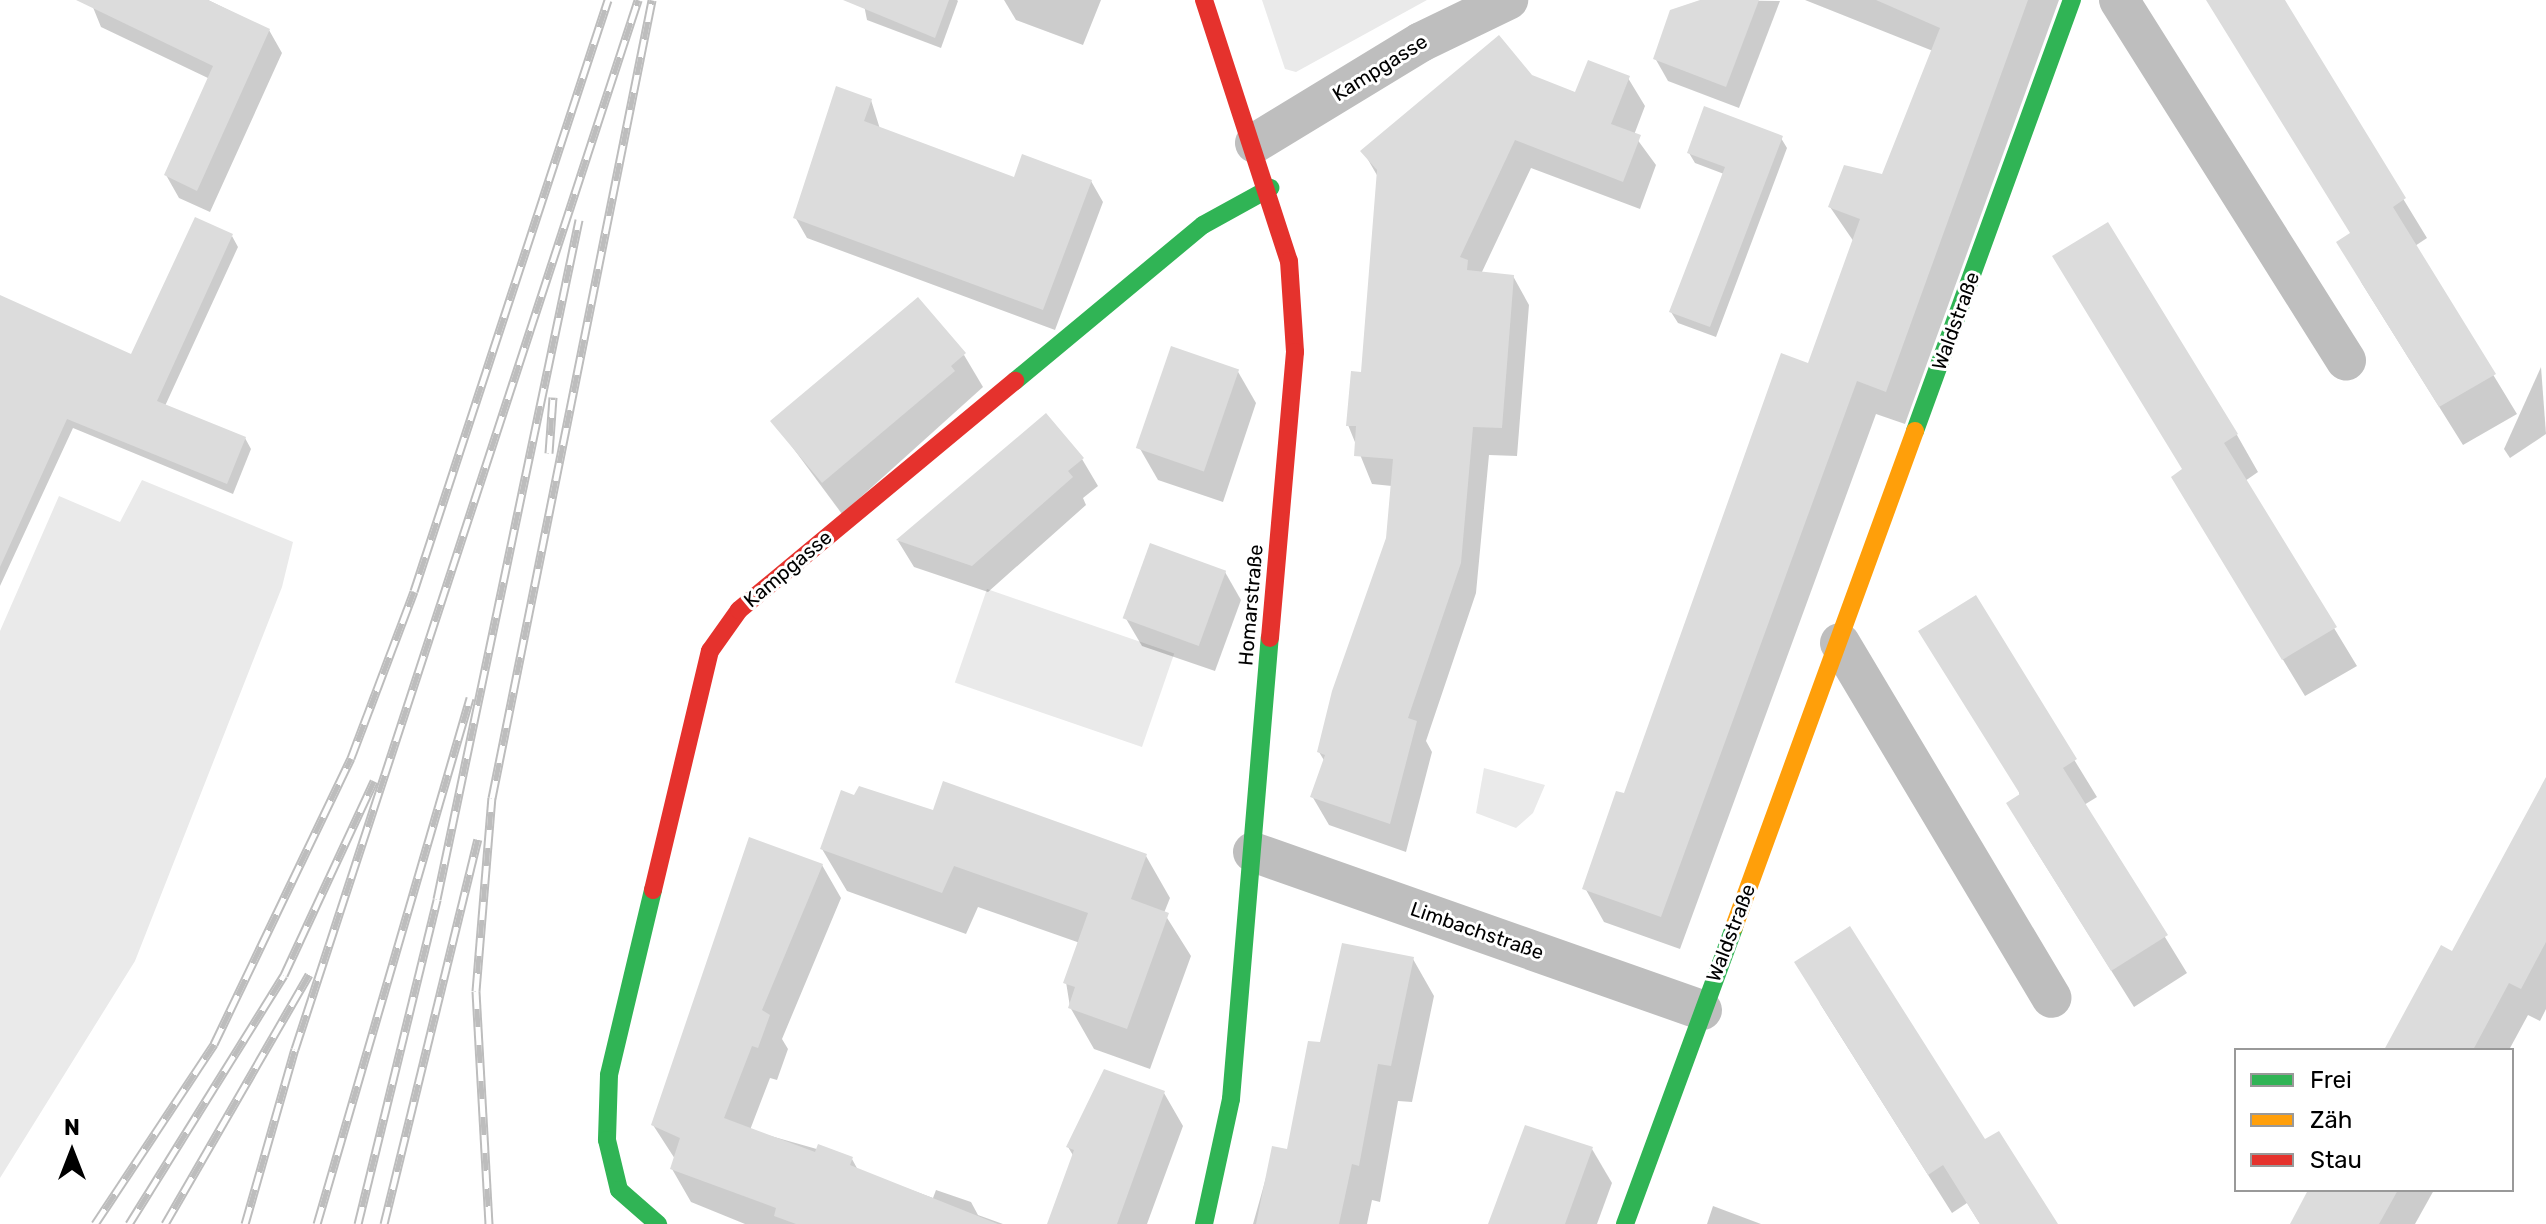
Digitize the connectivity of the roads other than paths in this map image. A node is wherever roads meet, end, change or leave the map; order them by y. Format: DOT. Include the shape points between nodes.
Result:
graph roads {
  1 [pos="1204,0"];
  2 [pos="1508,0"];
  3 [pos="2072,0"];
  4 [pos="2119,0"];
  5 [pos="1255,143"];
  6 [pos="1270,188"];
  7 [pos="2346,360"];
  8 [pos="1840,643"];
  9 [pos="1253,852"];
  10 [pos="2052,998"];
  11 [pos="1702,1010"];
  12 [pos="658,1224"];
  13 [pos="1204,1224"];
  14 [pos="1625,1224"];
  1 -- 5 [label="street, Homarstraße"];
  2 -- 5 [label="street, Kampgasse" via="1421,42"];
  3 -- 8 [label="street, Waldstraße"];
  4 -- 7 [label="street"];
  5 -- 6 [label="street, Homarstraße"];
  6 -- 9 [label="street, Homarstraße" via="1289,261 1295,352"];
  6 -- 12 [label="street, Kampgasse" via="1203,225 739,610 710,651 609,1075 607,1140 619,1190"];
  8 -- 10 [label="street"];
  8 -- 11 [label="street, Waldstraße"];
  9 -- 11 [label="street, Limbachstraße"];
  9 -- 13 [label="street, Homarstraße" via="1231,1099"];
  11 -- 14 [label="street, Waldstraße"];
}
